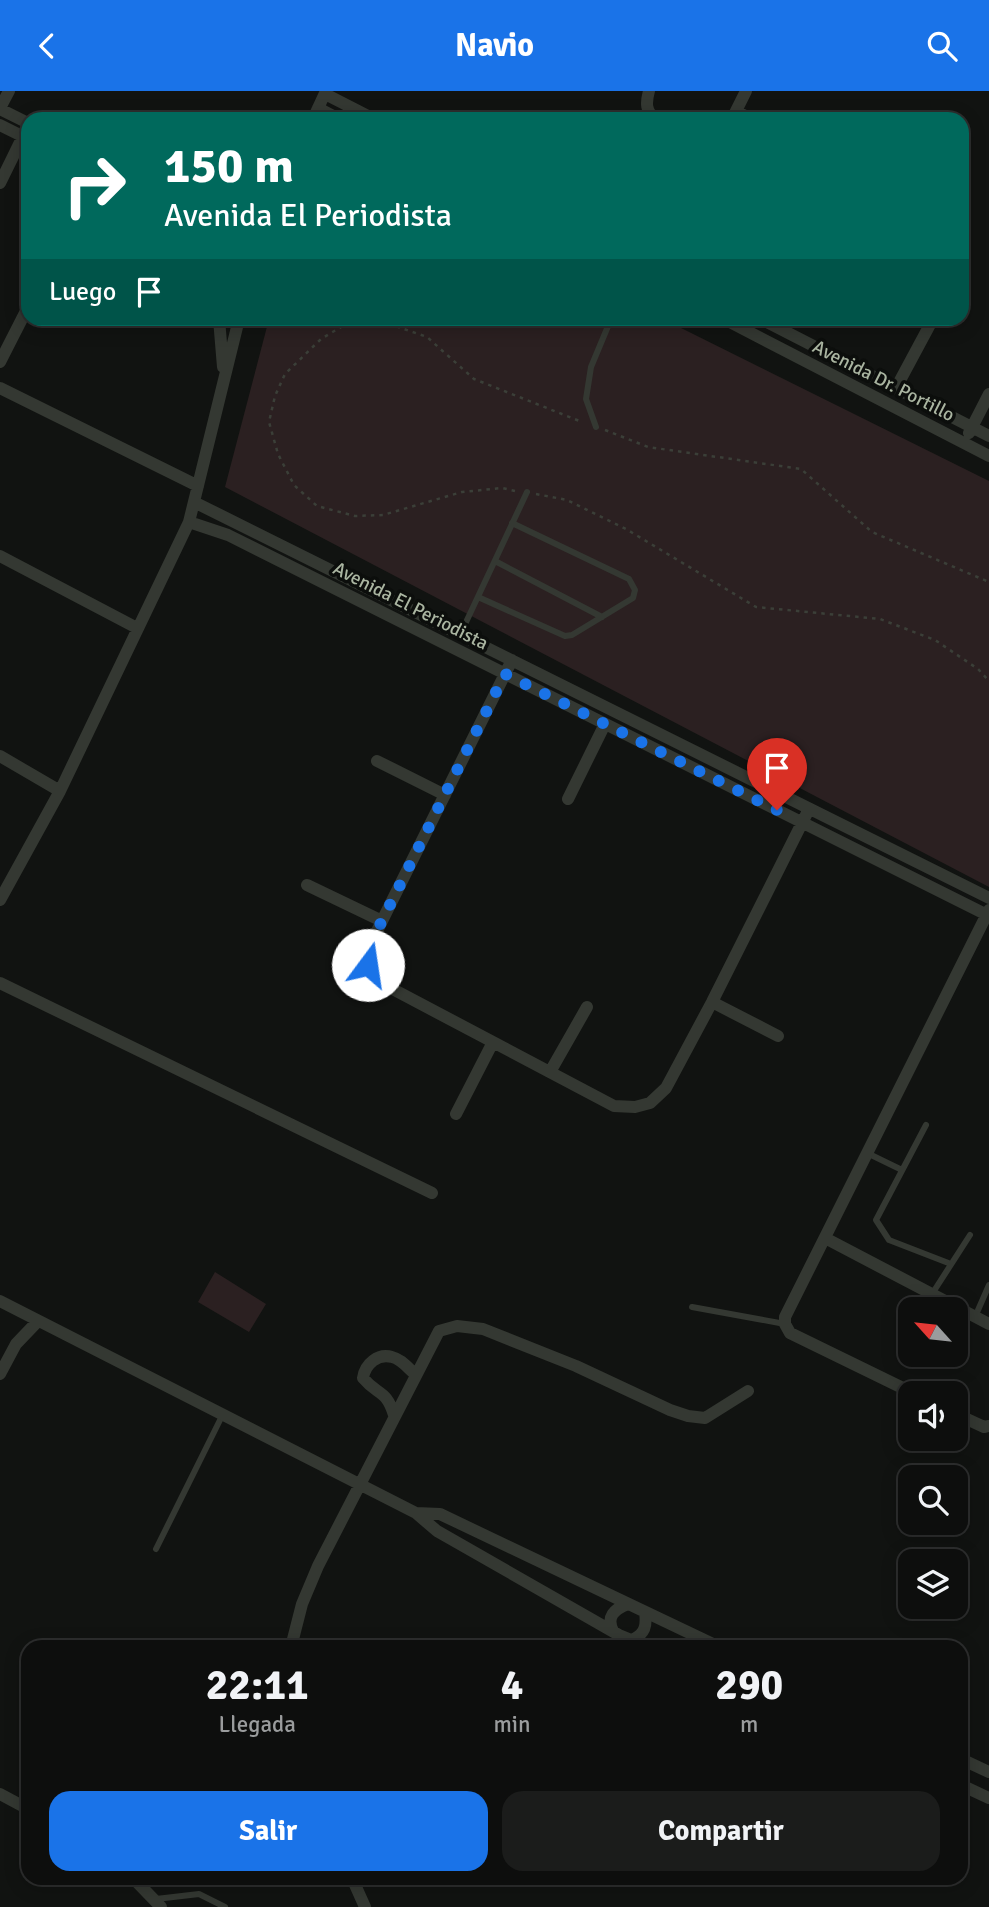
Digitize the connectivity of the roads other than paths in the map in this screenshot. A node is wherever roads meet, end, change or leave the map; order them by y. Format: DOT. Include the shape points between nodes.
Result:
graph roads {
  1 [pos="9,91"];
  2 [pos="649,91"];
  3 [pos="746,91"];
  4 [pos="325,92"];
  5 [pos="0,108"];
  6 [pos="316,112"];
  7 [pos="361,112"];
  8 [pos="649,112"];
  9 [pos="736,112"];
  10 [pos="0,125"];
  11 [pos="21,126"];
  12 [pos="21,130"];
  13 [pos="21,143"];
  14 [pos="0,183"];
  15 [pos="21,321"];
  16 [pos="220,326"];
  17 [pos="237,326"];
  18 [pos="608,326"];
  19 [pos="738,326"];
  20 [pos="775,326"];
  21 [pos="929,326"];
  22 [pos="0,362"];
  23 [pos="224,379"];
  24 [pos="0,388"];
  25 [pos="896,388"];
  26 [pos="989,394"];
  27 [pos="596,427"];
  28 [pos="972,427"];
  29 [pos="989,436"];
  30 [pos="965,443"];
  31 [pos="989,456"];
  32 [pos="198,486"];
  33 [pos="527,492"];
  34 [pos="194,502"];
  35 [pos="189,522"];
  36 [pos="512,523"];
  37 [pos="0,556"];
  38 [pos="495,561"];
  39 [pos="478,597"];
  40 [pos="602,617"];
  41 [pos="137,628"];
  42 [pos="460,635"];
  43 [pos="512,660"];
  44 [pos="505,674"];
  45 [pos="604,724"];
  46 [pos="0,756"];
  47 [pos="377,761"];
  48 [pos="60,791"];
  49 [pos="445,795"];
  50 [pos="568,799"];
  51 [pos="809,809"];
  52 [pos="802,823"];
  53 [pos="307,884"];
  54 [pos="989,898"];
  55 [pos="0,899"];
  56 [pos="988,914"];
  57 [pos="382,921"];
  58 [pos="0,983"];
  59 [pos="712,1002"];
  60 [pos="587,1007"];
  61 [pos="778,1036"];
  62 [pos="493,1042"];
  63 [pos="550,1072"];
  64 [pos="456,1114"];
  65 [pos="926,1125"];
  66 [pos="867,1153"];
  67 [pos="902,1170"];
  68 [pos="432,1193"];
  69 [pos="970,1235"];
  70 [pos="825,1238"];
  71 [pos="951,1264"];
  72 [pos="989,1286"];
  73 [pos="932,1294"];
  74 [pos="0,1301"];
  75 [pos="692,1307"];
  76 [pos="975,1317"];
  77 [pos="38,1321"];
  78 [pos="785,1324"];
  79 [pos="989,1324"];
  80 [pos="0,1374"];
  81 [pos="415,1374"];
  82 [pos="898,1386"];
  83 [pos="748,1391"];
  84 [pos="394,1415"];
  85 [pos="222,1416"];
  86 [pos="968,1420"];
  87 [pos="989,1426"];
  88 [pos="359,1485"];
  89 [pos="416,1513"];
  90 [pos="156,1549"];
  91 [pos="628,1604"];
  92 [pos="645,1612"];
  93 [pos="612,1631"];
  94 [pos="293,1640"];
  95 [pos="632,1640"];
  96 [pos="704,1640"];
  97 [pos="968,1762"];
  98 [pos="989,1772"];
  99 [pos="968,1788"];
  100 [pos="0,1794"];
  101 [pos="989,1798"];
  102 [pos="21,1805"];
  103 [pos="140,1885"];
  104 [pos="355,1885"];
  105 [pos="158,1903"];
  106 [pos="225,1907"];
  107 [pos="365,1907"];
  1 -- 5 [label="street"];
  2 -- 8 [label="street"];
  3 -- 9 [label="street"];
  4 -- 6 [label="street"];
  4 -- 7 [label="street"];
  5 -- 11 [label="street"];
  10 -- 12 [label="street"];
  13 -- 14 [label="street"];
  15 -- 22 [label="street"];
  16 -- 23 [label="street"];
  17 -- 23 [label="street"];
  18 -- 27 [label="lane" via="591,367 586,399"];
  19 -- 30 [label="street, Avenida Dr. Portillo"];
  20 -- 25 [label="street, Avenida Dr. Portillo"];
  21 -- 25 [label="street"];
  23 -- 32 [label="street"];
  24 -- 32 [label="street"];
  25 -- 28 [label="street, Avenida Dr. Portillo"];
  26 -- 28 [label="street"];
  28 -- 29 [label="street, Avenida Dr. Portillo"];
  28 -- 30 [label="street"];
  30 -- 31 [label="street, Avenida Dr. Portillo"];
  32 -- 34 [label="street"];
  33 -- 36 [label="lane"];
  34 -- 35 [label="street"];
  34 -- 42 [label="street"];
  35 -- 41 [label="street"];
  35 -- 44 [label="street, Avenida El Periodista" via="228,535"];
  36 -- 38 [label="lane"];
  36 -- 40 [label="lane" via="629,579 635,590 633,598"];
  37 -- 41 [label="street"];
  38 -- 39 [label="lane"];
  38 -- 40 [label="lane"];
  39 -- 40 [label="lane" via="565,636"];
  39 -- 42 [label="lane"];
  41 -- 48 [label="street"];
  42 -- 43 [label="street"];
  43 -- 44 [label="street"];
  43 -- 51 [label="street"];
  44 -- 45 [label="street, Avenida El Periodista"];
  44 -- 49 [label="street"];
  45 -- 50 [label="street"];
  45 -- 52 [label="street, Avenida El Periodista"];
  46 -- 48 [label="street"];
  47 -- 49 [label="street"];
  48 -- 55 [label="street"];
  49 -- 57 [label="street"];
  51 -- 52 [label="street"];
  51 -- 54 [label="street"];
  52 -- 56 [label="street, Avenida El Periodista"];
  52 -- 59 [label="street"];
  53 -- 57 [label="street"];
  56 -- 66 [label="street"];
  57 -- 62 [label="street" via="368,965 374,975 384,985"];
  58 -- 68 [label="street"];
  59 -- 61 [label="street"];
  59 -- 63 [label="street" via="666,1088 650,1103 614,1106"];
  60 -- 63 [label="street"];
  62 -- 63 [label="street"];
  62 -- 64 [label="street"];
  65 -- 67 [label="lane"];
  66 -- 67 [label="lane"];
  66 -- 70 [label="street"];
  67 -- 71 [label="lane" via="877,1224 889,1240"];
  69 -- 71 [label="lane"];
  70 -- 73 [label="street"];
  70 -- 78 [label="street"];
  71 -- 73 [label="lane"];
  72 -- 76 [label="lane"];
  73 -- 76 [label="street"];
  74 -- 77 [label="street"];
  75 -- 78 [label="lane"];
  76 -- 79 [label="street"];
  77 -- 80 [label="street" via="16,1344"];
  77 -- 85 [label="street"];
  78 -- 82 [label="street" via="790,1333"];
  81 -- 83 [label="street" via="439,1331 457,1326 483,1329 688,1416 705,1418"];
  81 -- 84 [label="street"];
  81 -- 84 [label="street" via="390,1356 379,1357 364,1372 369,1385 389,1399"];
  84 -- 88 [label="street"];
  85 -- 88 [label="street"];
  85 -- 90 [label="lane"];
  86 -- 87 [label="street"];
  88 -- 89 [label="street"];
  88 -- 94 [label="street" via="318,1566"];
  89 -- 91 [label="street" via="440,1514"];
  89 -- 93 [label="street" via="437,1531"];
  91 -- 92 [label="street"];
  91 -- 93 [label="street" via="611,1614"];
  92 -- 95 [label="street" via="643,1634"];
  92 -- 96 [label="street"];
  93 -- 95 [label="street"];
  97 -- 98 [label="street"];
  99 -- 101 [label="street"];
  100 -- 102 [label="street"];
  103 -- 105 [label="street"];
  104 -- 107 [label="street"];
  105 -- 106 [label="lane" via="199,1894"];
}
